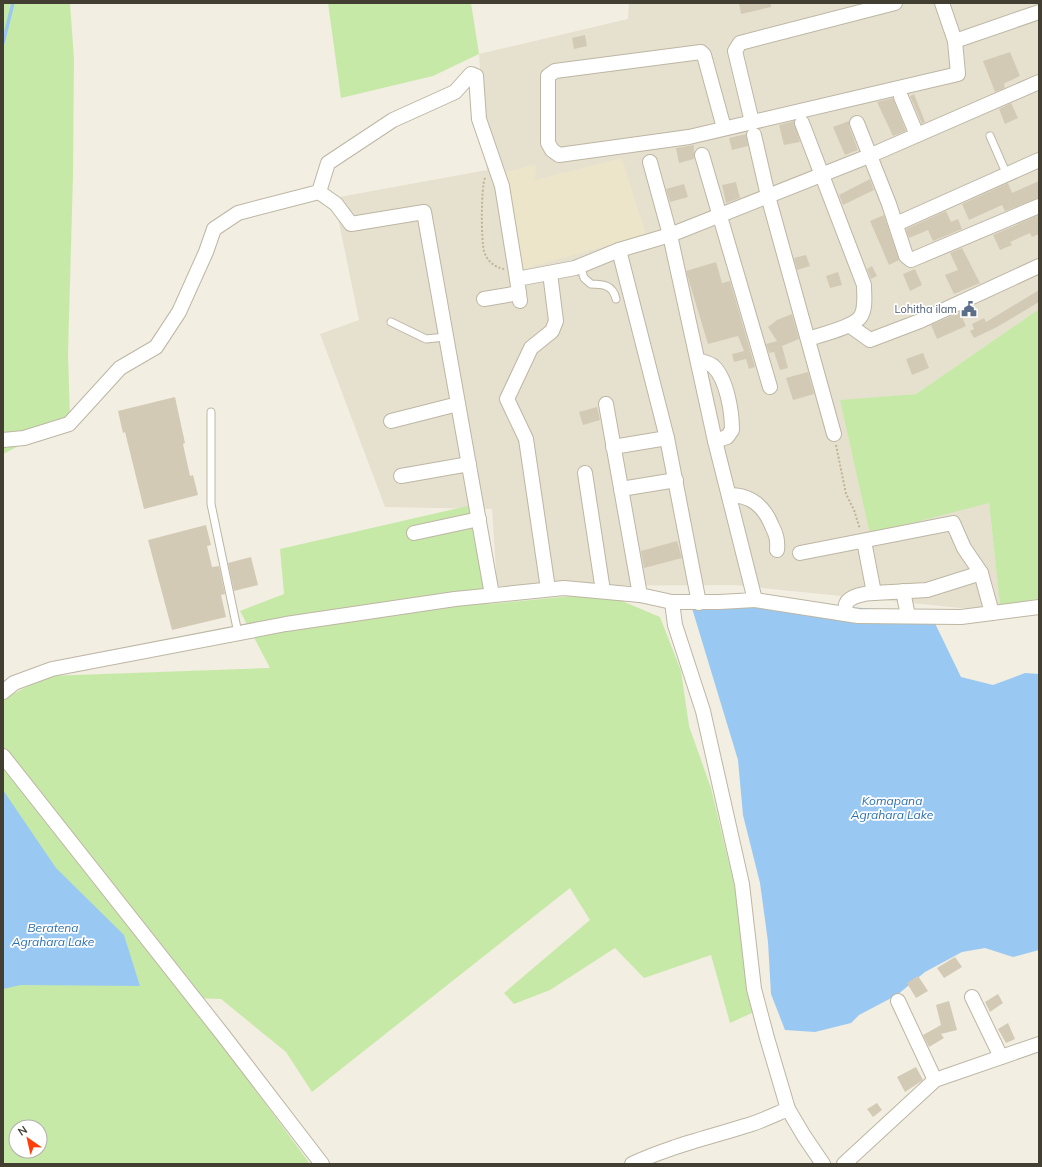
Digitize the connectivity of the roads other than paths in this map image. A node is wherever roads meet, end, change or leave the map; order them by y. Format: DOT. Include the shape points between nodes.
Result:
graph roads {
  1 [pos="895,3"];
  2 [pos="942,3"];
  3 [pos="1039,12"];
  4 [pos="955,41"];
  5 [pos="1039,82"];
  6 [pos="901,97"];
  7 [pos="802,123"];
  8 [pos="857,123"];
  9 [pos="724,128"];
  10 [pos="753,129"];
  11 [pos="917,135"];
  12 [pos="990,136"];
  13 [pos="702,154"];
  14 [pos="869,156"];
  15 [pos="1039,160"];
  16 [pos="650,162"];
  17 [pos="1007,175"];
  18 [pos="821,176"];
  19 [pos="320,192"];
  20 [pos="768,196"];
  21 [pos="1039,206"];
  22 [pos="718,215"];
  23 [pos="896,224"];
  24 [pos="670,235"];
  25 [pos="619,250"];
  26 [pos="580,266"];
  27 [pos="1039,266"];
  28 [pos="550,273"];
  29 [pos="516,276"];
  30 [pos="616,298"];
  31 [pos="484,299"];
  32 [pos="391,322"];
  33 [pos="850,325"];
  34 [pos="446,337"];
  35 [pos="808,339"];
  36 [pos="698,360"];
  37 [pos="770,387"];
  38 [pos="458,404"];
  39 [pos="606,404"];
  40 [pos="212,412"];
  41 [pos="392,421"];
  42 [pos="834,434"];
  43 [pos="667,438"];
  44 [pos="3,440"];
  45 [pos="715,441"];
  46 [pos="613,447"];
  47 [pos="469,464"];
  48 [pos="585,473"];
  49 [pos="401,476"];
  50 [pos="676,480"];
  51 [pos="621,488"];
  52 [pos="729,495"];
  53 [pos="479,519"];
  54 [pos="414,533"];
  55 [pos="864,541"];
  56 [pos="777,550"];
  57 [pos="800,553"];
  58 [pos="981,573"];
  59 [pos="548,589"];
  60 [pos="603,591"];
  61 [pos="903,591"];
  62 [pos="874,593"];
  63 [pos="492,595"];
  64 [pos="640,595"];
  65 [pos="755,600"];
  66 [pos="672,602"];
  67 [pos="699,602"];
  68 [pos="1039,608"];
  69 [pos="992,613"];
  70 [pos="845,614"];
  71 [pos="908,616"];
  72 [pos="238,633"];
  73 [pos="3,692"];
  74 [pos="3,756"];
  75 [pos="972,997"];
  76 [pos="898,1001"];
  77 [pos="1039,1044"];
  78 [pos="1001,1057"];
  79 [pos="935,1080"];
  80 [pos="788,1109"];
  81 [pos="322,1164"];
  82 [pos="632,1164"];
  83 [pos="823,1164"];
  84 [pos="844,1164"];
  1 -- 10 [label="street" via="740,43 735,51"];
  2 -- 4 [label="street"];
  3 -- 4 [label="street"];
  4 -- 10 [label="street" via="958,74"];
  5 -- 11 [label="street"];
  6 -- 11 [label="street"];
  7 -- 18 [label="street"];
  8 -- 14 [label="street"];
  9 -- 9 [label="street" via="704,54 701,52 555,71 548,76 548,143 552,150 559,154 689,137"];
  9 -- 10 [label="street"];
  10 -- 20 [label="street"];
  11 -- 14 [label="street"];
  12 -- 17 [label="lane"];
  13 -- 22 [label="street"];
  14 -- 18 [label="street"];
  14 -- 23 [label="street"];
  15 -- 17 [label="street"];
  16 -- 24 [label="street"];
  17 -- 23 [label="street"];
  18 -- 20 [label="street"];
  18 -- 33 [label="street" via="864,285 865,302 861,317"];
  19 -- 29 [label="street" via="328,163 393,120 454,92 471,74 476,76 479,119 502,186"];
  19 -- 34 [label="street" via="336,204 351,224 424,212"];
  19 -- 44 [label="street" via="238,213 214,229 178,312 156,347 120,368 69,424 24,438"];
  20 -- 22 [label="street"];
  20 -- 35 [label="street"];
  21 -- 23 [label="street" via="911,260 906,256"];
  22 -- 24 [label="street"];
  22 -- 37 [label="street"];
  24 -- 25 [label="street"];
  24 -- 36 [label="street"];
  25 -- 26 [label="street"];
  25 -- 43 [label="street"];
  26 -- 28 [label="street"];
  26 -- 30 [label="lane" via="584,278 591,284 610,287"];
  27 -- 33 [label="street" via="920,321 870,340"];
  28 -- 29 [label="street"];
  28 -- 59 [label="street" via="556,321 552,331 531,348 507,400 526,439"];
  29 -- 31 [label="street" via="520,297"];
  32 -- 34 [label="lane" via="426,338"];
  33 -- 35 [label="street"];
  34 -- 38 [label="street"];
  35 -- 42 [label="street"];
  36 -- 45 [label="street"];
  36 -- 45 [label="street" via="712,366 719,374 729,401 732,430 727,437"];
  38 -- 41 [label="street"];
  38 -- 47 [label="street"];
  39 -- 46 [label="street"];
  40 -- 72 [label="lane" via="211,504"];
  43 -- 46 [label="street"];
  43 -- 50 [label="street"];
  45 -- 52 [label="street"];
  46 -- 51 [label="street"];
  47 -- 49 [label="street"];
  47 -- 53 [label="street"];
  48 -- 60 [label="street"];
  50 -- 51 [label="street"];
  50 -- 67 [label="street"];
  51 -- 64 [label="street"];
  52 -- 56 [label="street" via="738,495 760,505 766,512 778,541"];
  52 -- 65 [label="street"];
  53 -- 54 [label="street"];
  53 -- 63 [label="street"];
  55 -- 57 [label="street"];
  55 -- 58 [label="street" via="953,523 964,548"];
  55 -- 62 [label="street"];
  58 -- 61 [label="street" via="927,590"];
  58 -- 69 [label="street"];
  59 -- 60 [label="street"];
  59 -- 63 [label="street"];
  60 -- 64 [label="street"];
  61 -- 62 [label="street"];
  61 -- 71 [label="street"];
  62 -- 70 [label="street" via="849,600"];
  63 -- 72 [label="street"];
  64 -- 66 [label="street"];
  65 -- 67 [label="street"];
  65 -- 70 [label="street"];
  66 -- 67 [label="street"];
  66 -- 80 [label="street" via="675,625 703,711 742,884 754,989"];
  68 -- 69 [label="street"];
  69 -- 71 [label="street" via="961,617"];
  70 -- 71 [label="street"];
  72 -- 73 [label="street" via="52,669 14,683"];
  74 -- 81 [label="street"];
  75 -- 78 [label="street"];
  76 -- 79 [label="street"];
  77 -- 78 [label="street"];
  78 -- 79 [label="street"];
  79 -- 84 [label="street"];
  80 -- 82 [label="street" via="747,1126 673,1148"];
  80 -- 83 [label="street"];
}
